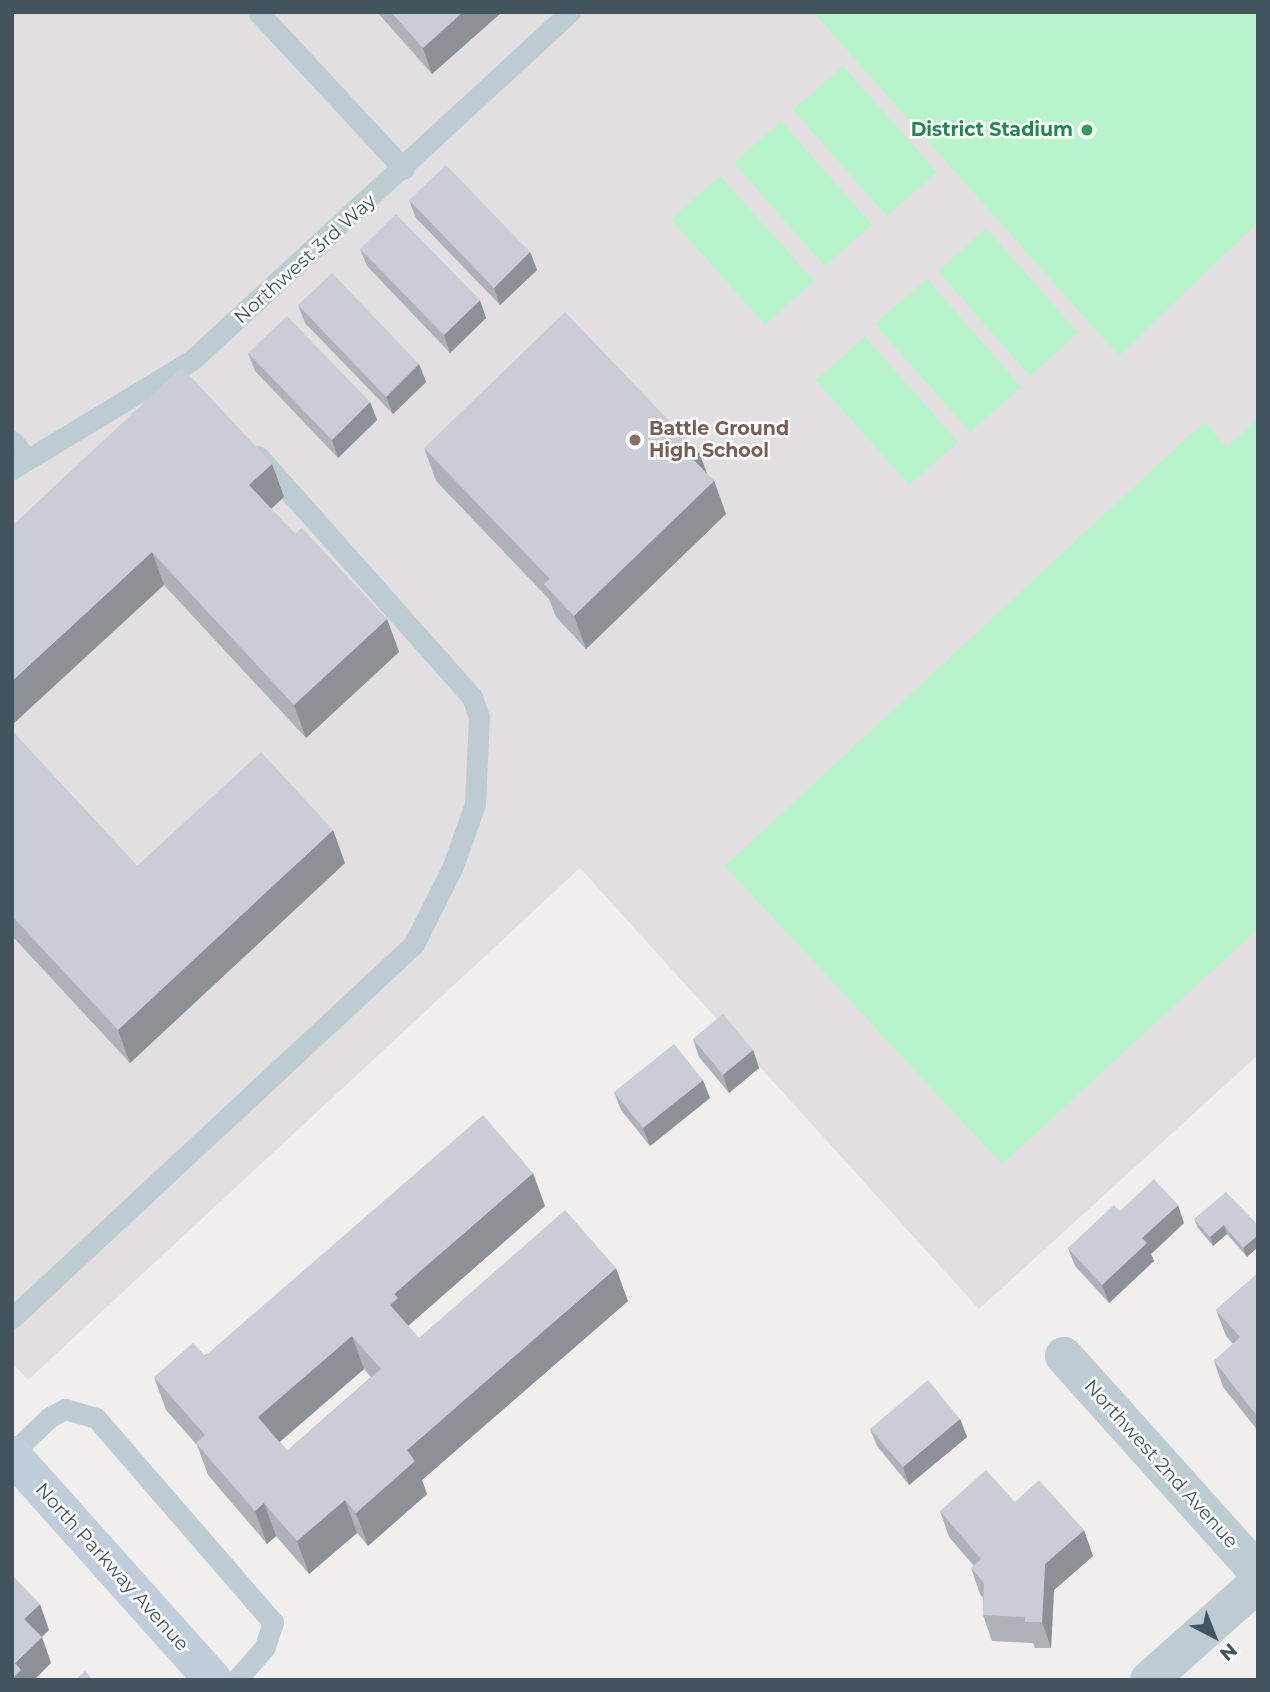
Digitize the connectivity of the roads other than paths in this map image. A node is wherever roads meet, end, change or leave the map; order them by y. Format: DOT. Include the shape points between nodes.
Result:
graph roads {
  1 [pos="258,12"];
  2 [pos="570,12"];
  3 [pos="404,169"];
  4 [pos="181,367"];
  5 [pos="197,386"];
  6 [pos="240,436"];
  7 [pos="12,441"];
  8 [pos="20,464"];
  9 [pos="12,1318"];
  10 [pos="1064,1356"];
  11 [pos="12,1454"];
  12 [pos="1258,1572"];
  13 [pos="1258,1583"];
  14 [pos="212,1680"];
  15 [pos="236,1680"];
  16 [pos="1149,1680"];
  1 -- 3 [label="lane"];
  2 -- 3 [label="lane, Northwest 3rd Way"];
  3 -- 4 [label="lane, Northwest 3rd Way"];
  4 -- 5 [label="lane"];
  4 -- 8 [label="lane, Northwest 3rd Way"];
  6 -- 9 [label="lane" via="472,697 479,717 475,804 453,866 414,944"];
  7 -- 8 [label="lane"];
  10 -- 12 [label="street, Northwest 2nd Avenue"];
  11 -- 14 [label="street, North Parkway Avenue"];
  11 -- 15 [label="lane" via="50,1417 65,1409 96,1418 273,1622 265,1647"];
  13 -- 16 [label="street"];
}
